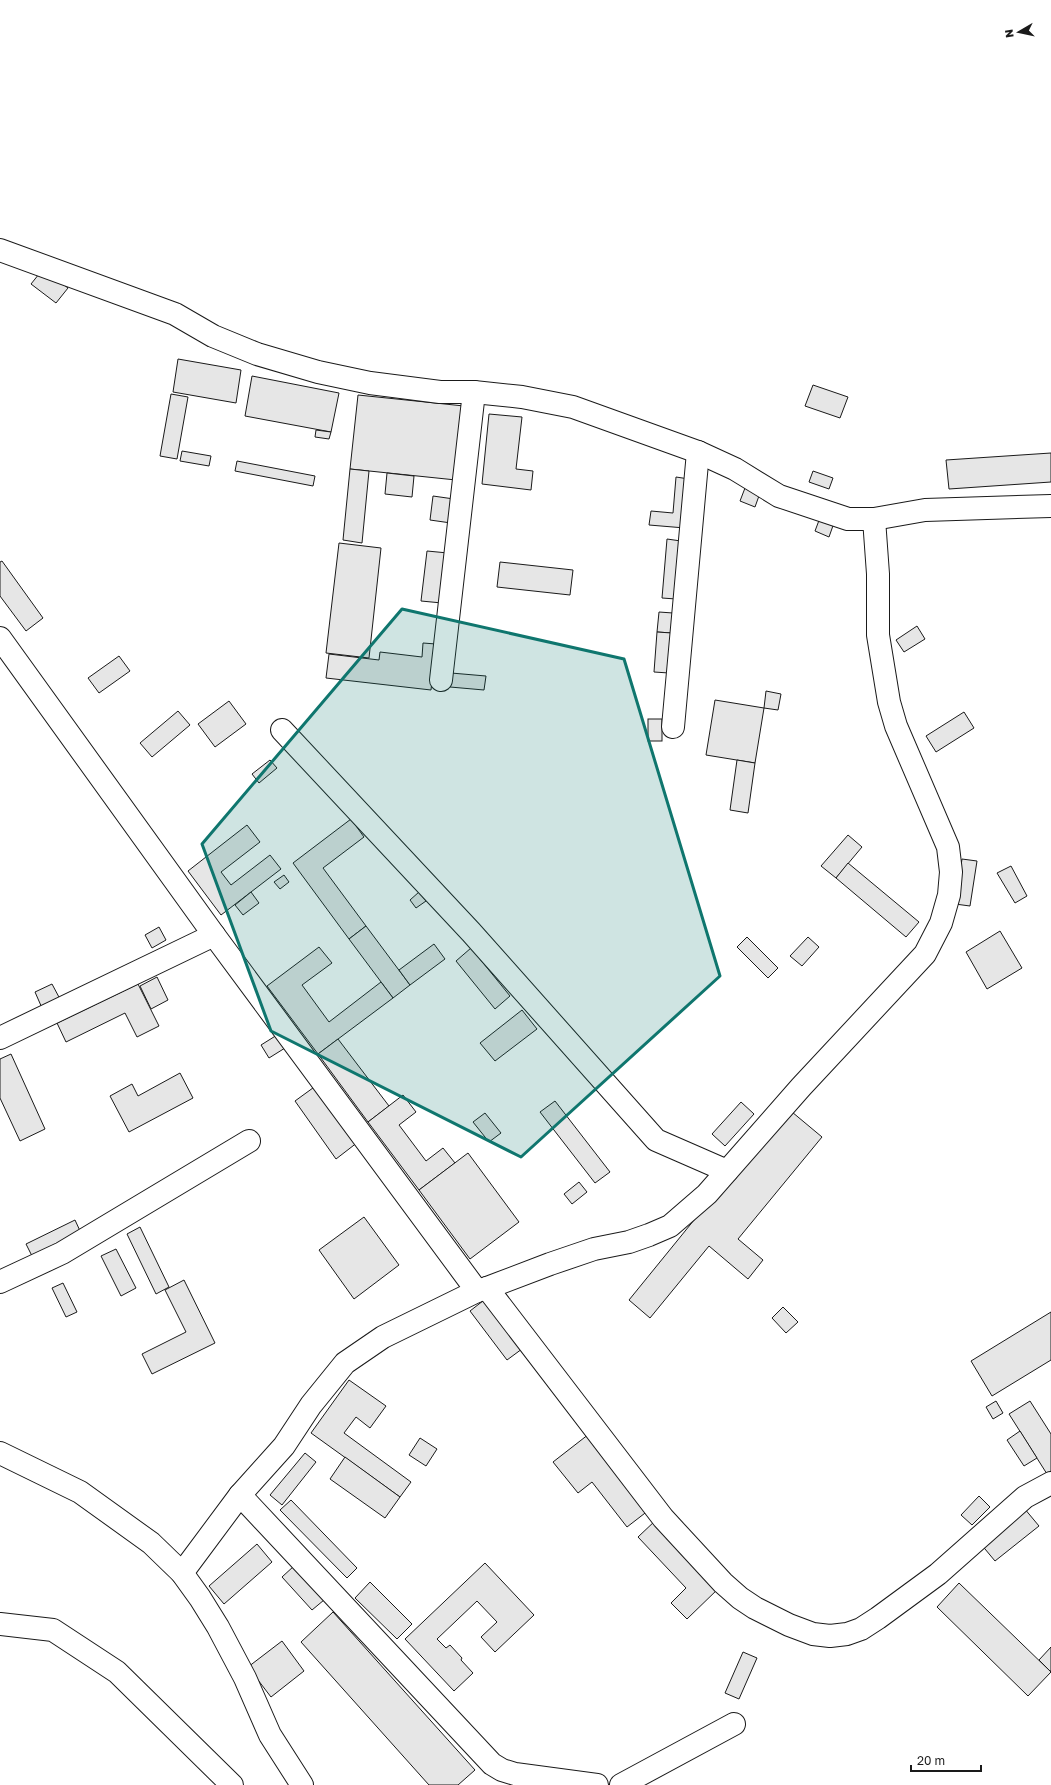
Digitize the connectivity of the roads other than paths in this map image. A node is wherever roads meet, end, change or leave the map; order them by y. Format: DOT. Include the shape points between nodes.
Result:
graph roads {
  1 [pos="0,250"];
  2 [pos="474,392"];
  3 [pos="698,452"];
  4 [pos="1051,506"];
  5 [pos="874,519"];
  6 [pos="0,638"];
  7 [pos="441,680"];
  8 [pos="673,727"];
  9 [pos="282,730"];
  10 [pos="214,935"];
  11 [pos="0,1038"];
  12 [pos="248,1141"];
  13 [pos="727,1171"];
  14 [pos="0,1282"];
  15 [pos="482,1290"];
  16 [pos="0,1453"];
  17 [pos="1051,1483"];
  18 [pos="240,1495"];
  19 [pos="182,1572"];
  20 [pos="0,1624"];
  21 [pos="734,1724"];
  22 [pos="232,1785"];
  23 [pos="302,1785"];
  24 [pos="598,1785"];
  25 [pos="621,1785"];
  1 -- 2 [label="street" via="174,314 213,336 257,354 310,370 370,383 440,392"];
  2 -- 3 [label="street" via="522,397 573,407"];
  2 -- 7 [label="street"];
  3 -- 5 [label="street" via="736,469 779,496 848,518"];
  3 -- 8 [label="street"];
  4 -- 5 [label="street" via="925,510"];
  5 -- 13 [label="street" via="878,574 878,635 889,702 896,726 948,847 951,872 949,895 941,923 925,954 800,1087"];
  6 -- 10 [label="street"];
  9 -- 13 [label="street" via="470,932 656,1140"];
  10 -- 11 [label="street"];
  10 -- 15 [label="street"];
  12 -- 14 [label="street" via="62,1253"];
  13 -- 15 [label="street" via="670,1226 629,1242 594,1249"];
  15 -- 17 [label="street" via="663,1518 723,1583 755,1608 813,1634 830,1636 848,1634 861,1629 938,1574 1025,1497"];
  15 -- 18 [label="street" via="383,1337 345,1363 311,1405 284,1446"];
  16 -- 19 [label="street" via="80,1492 151,1543"];
  18 -- 19 [label="street"];
  18 -- 24 [label="street" via="492,1764 515,1774"];
  19 -- 23 [label="street" via="218,1626 245,1678 270,1736"];
  20 -- 22 [label="street" via="53,1630 117,1672"];
  21 -- 25 [label="street"];
}
